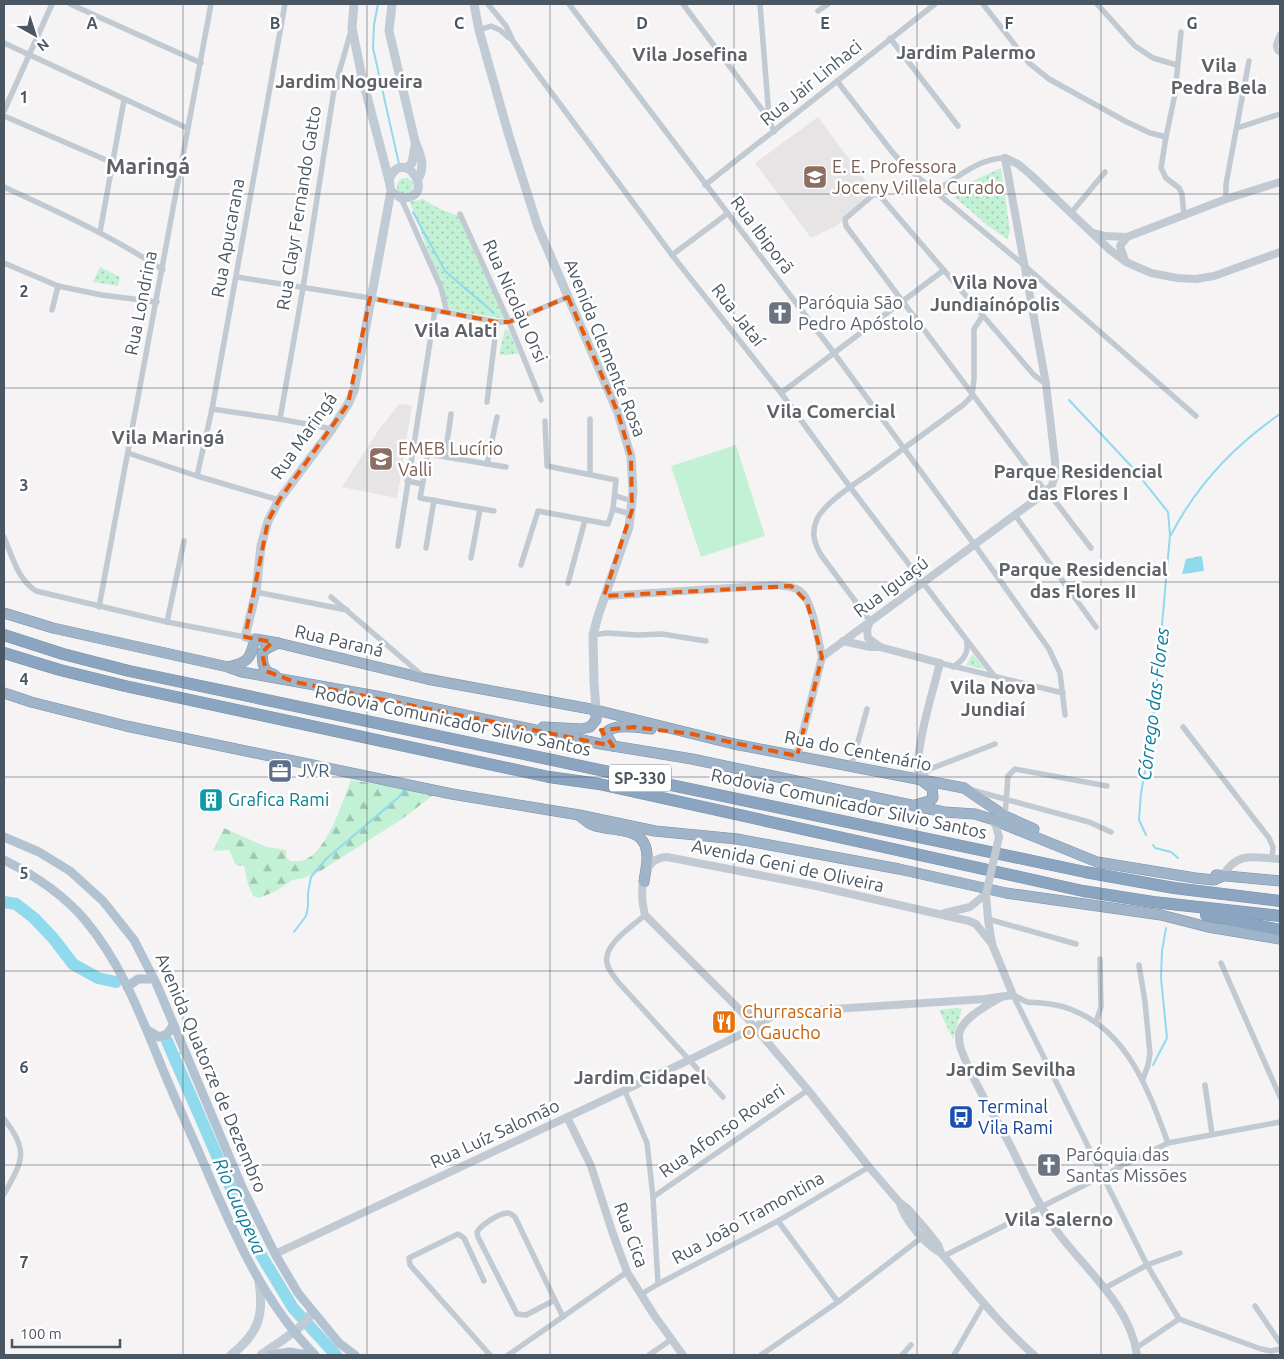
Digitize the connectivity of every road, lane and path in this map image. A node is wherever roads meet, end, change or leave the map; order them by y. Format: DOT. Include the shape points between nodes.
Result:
graph roads {
  1 [pos="52,4"];
  2 [pos="70,4"];
  3 [pos="211,4"];
  4 [pos="285,4"];
  5 [pos="354,4"];
  6 [pos="392,4"];
  7 [pos="474,4"];
  8 [pos="488,4"];
  9 [pos="569,4"];
  10 [pos="683,4"];
  11 [pos="690,4"];
  12 [pos="760,4"];
  13 [pos="828,4"];
  14 [pos="935,4"];
  15 [pos="983,4"];
  16 [pos="1097,4"];
  17 [pos="818,11"];
  18 [pos="690,13"];
  19 [pos="352,28"];
  20 [pos="479,30"];
  21 [pos="1181,32"];
  22 [pos="1280,34"];
  23 [pos="890,38"];
  24 [pos="513,41"];
  25 [pos="4,43"];
  26 [pos="1280,53"];
  27 [pos="28,55"];
  28 [pos="1248,60"];
  29 [pos="201,63"];
  30 [pos="1177,65"];
  31 [pos="362,77"];
  32 [pos="836,81"];
  33 [pos="334,90"];
  34 [pos="124,100"];
  35 [pos="4,111"];
  36 [pos="1280,114"];
  37 [pos="4,116"];
  38 [pos="769,119"];
  39 [pos="958,126"];
  40 [pos="187,128"];
  41 [pos="1236,128"];
  42 [pos="774,132"];
  43 [pos="1166,137"];
  44 [pos="415,141"];
  45 [pos="1005,158"];
  46 [pos="113,164"];
  47 [pos="407,168"];
  48 [pos="1104,172"];
  49 [pos="418,179"];
  50 [pos="389,180"];
  51 [pos="1280,182"];
  52 [pos="705,186"];
  53 [pos="4,187"];
  54 [pos="936,191"];
  55 [pos="391,192"];
  56 [pos="401,198"];
  57 [pos="1226,200"];
  58 [pos="1072,213"];
  59 [pos="460,214"];
  60 [pos="727,214"];
  61 [pos="1184,216"];
  62 [pos="100,232"];
  63 [pos="1094,233"];
  64 [pos="1127,237"];
  65 [pos="1280,252"];
  66 [pos="672,256"];
  67 [pos="4,262"];
  68 [pos="1126,262"];
  69 [pos="1025,266"];
  70 [pos="162,270"];
  71 [pos="944,270"];
  72 [pos="237,277"];
  73 [pos="58,286"];
  74 [pos="303,288"];
  75 [pos="568,297"];
  76 [pos="370,298"];
  77 [pos="902,301"];
  78 [pos="156,302"];
  79 [pos="52,310"];
  80 [pos="435,310"];
  81 [pos="447,312"];
  82 [pos="982,315"];
  83 [pos="497,322"];
  84 [pos="509,322"];
  85 [pos="834,353"];
  86 [pos="1046,384"];
  87 [pos="781,393"];
  88 [pos="972,396"];
  89 [pos="541,400"];
  90 [pos="488,402"];
  91 [pos="212,409"];
  92 [pos="451,414"];
  93 [pos="1196,416"];
  94 [pos="497,418"];
  95 [pos="280,419"];
  96 [pos="590,419"];
  97 [pos="545,421"];
  98 [pos="313,426"];
  99 [pos="332,429"];
  100 [pos="324,440"];
  101 [pos="903,448"];
  102 [pos="128,453"];
  103 [pos="445,456"];
  104 [pos="487,464"];
  105 [pos="410,467"];
  106 [pos="506,467"];
  107 [pos="424,470"];
  108 [pos="590,474"];
  109 [pos="198,476"];
  110 [pos="408,481"];
  111 [pos="422,484"];
  112 [pos="850,487"];
  113 [pos="1046,492"];
  114 [pos="616,496"];
  115 [pos="279,500"];
  116 [pos="434,500"];
  117 [pos="632,501"];
  118 [pos="480,509"];
  119 [pos="614,509"];
  120 [pos="494,511"];
  121 [pos="631,514"];
  122 [pos="1015,515"];
  123 [pos="585,520"];
  124 [pos="4,537"];
  125 [pos="184,541"];
  126 [pos="974,544"];
  127 [pos="398,546"];
  128 [pos="426,548"];
  129 [pos="1091,548"];
  130 [pos="471,558"];
  131 [pos="521,565"];
  132 [pos="922,583"];
  133 [pos="568,584"];
  134 [pos="256,592"];
  135 [pos="605,596"];
  136 [pos="331,597"];
  137 [pos="99,607"];
  138 [pos="347,611"];
  139 [pos="4,613"];
  140 [pos="870,621"];
  141 [pos="167,622"];
  142 [pos="1096,627"];
  143 [pos="4,635"];
  144 [pos="593,635"];
  145 [pos="250,638"];
  146 [pos="706,641"];
  147 [pos="843,641"];
  148 [pos="968,642"];
  149 [pos="278,643"];
  150 [pos="880,647"];
  151 [pos="4,653"];
  152 [pos="251,656"];
  153 [pos="822,657"];
  154 [pos="940,663"];
  155 [pos="953,666"];
  156 [pos="228,667"];
  157 [pos="266,671"];
  158 [pos="994,677"];
  159 [pos="427,680"];
  160 [pos="296,682"];
  161 [pos="4,693"];
  162 [pos="1063,693"];
  163 [pos="866,709"];
  164 [pos="596,710"];
  165 [pos="1065,715"];
  166 [pos="504,723"];
  167 [pos="1183,727"];
  168 [pos="692,734"];
  169 [pos="995,744"];
  170 [pos="613,746"];
  171 [pos="797,756"];
  172 [pos="851,767"];
  173 [pos="919,778"];
  174 [pos="1107,786"];
  175 [pos="964,788"];
  176 [pos="1006,799"];
  177 [pos="914,805"];
  178 [pos="579,815"];
  179 [pos="991,819"];
  180 [pos="1005,820"];
  181 [pos="1110,832"];
  182 [pos="4,837"];
  183 [pos="998,838"];
  184 [pos="1278,858"];
  185 [pos="4,860"];
  186 [pos="1222,876"];
  187 [pos="1280,880"];
  188 [pos="644,882"];
  189 [pos="986,894"];
  190 [pos="1280,901"];
  191 [pos="1153,902"];
  192 [pos="940,914"];
  193 [pos="645,915"];
  194 [pos="1280,916"];
  195 [pos="988,919"];
  196 [pos="1280,930"];
  197 [pos="1280,939"];
  198 [pos="992,944"];
  199 [pos="1076,944"];
  200 [pos="1100,959"];
  201 [pos="1221,962"];
  202 [pos="1139,965"];
  203 [pos="154,979"];
  204 [pos="127,987"];
  205 [pos="1013,995"];
  206 [pos="1001,997"];
  207 [pos="741,1011"];
  208 [pos="784,1011"];
  209 [pos="1096,1022"];
  210 [pos="174,1026"];
  211 [pos="754,1028"];
  212 [pos="147,1030"];
  213 [pos="689,1060"];
  214 [pos="1143,1079"];
  215 [pos="1205,1085"];
  216 [pos="624,1089"];
  217 [pos="808,1090"];
  218 [pos="1280,1095"];
  219 [pos="723,1097"];
  220 [pos="568,1117"];
  221 [pos="4,1119"];
  222 [pos="1280,1122"];
  223 [pos="1212,1134"];
  224 [pos="1168,1143"];
  225 [pos="869,1167"];
  226 [pos="1103,1176"];
  227 [pos="4,1194"];
  228 [pos="653,1197"];
  229 [pos="1042,1206"];
  230 [pos="778,1221"];
  231 [pos="925,1234"];
  232 [pos="1180,1253"];
  233 [pos="275,1254"];
  234 [pos="942,1254"];
  235 [pos="1147,1265"];
  236 [pos="627,1272"];
  237 [pos="258,1280"];
  238 [pos="484,1281"];
  239 [pos="658,1284"];
  240 [pos="1105,1288"];
  241 [pos="640,1295"];
  242 [pos="555,1300"];
  243 [pos="838,1302"];
  244 [pos="984,1303"];
  245 [pos="1255,1306"];
  246 [pos="310,1314"];
  247 [pos="563,1317"];
  248 [pos="1179,1319"];
  249 [pos="297,1328"];
  250 [pos="672,1339"];
  251 [pos="1280,1343"];
  252 [pos="911,1345"];
  253 [pos="1280,1349"];
  254 [pos="1137,1352"];
  255 [pos="231,1355"];
  256 [pos="261,1355"];
  257 [pos="270,1355"];
  258 [pos="308,1355"];
  259 [pos="315,1355"];
  260 [pos="355,1355"];
  261 [pos="490,1355"];
  262 [pos="508,1355"];
  263 [pos="648,1355"];
  264 [pos="683,1355"];
  265 [pos="761,1355"];
  266 [pos="902,1355"];
  267 [pos="954,1355"];
  268 [pos="1034,1355"];
  1 -- 27 [label="street"];
  2 -- 29 [label="street"];
  3 -- 29 [label="street, Rua Londrina"];
  4 -- 72 [label="street, Rua Apucarana"];
  5 -- 19 [label="main road, Rua Clayr Fernando Gatto"];
  6 -- 44 [label="main road" via="389,31"];
  7 -- 20 [label="main road, Avenida Clemente Rosa"];
  8 -- 24 [label="street, Rua Jataí" via="506,26"];
  9 -- 52 [label="street, Rua Ibiporã"];
  10 -- 18 [label="street"];
  11 -- 18 [label="street"];
  12 -- 38 [label="street"];
  13 -- 17 [label="street"];
  14 -- 23 [label="street, Rua Jair Linhaci"];
  15 -- 43 [label="street" via="1029,62 1044,75 1125,121"];
  16 -- 30 [label="street" via="1135,46 1153,58"];
  18 -- 38 [label="street"];
  19 -- 31 [label="main road"];
  19 -- 33 [label="street, Rua Clayr Fernando Gatto"];
  20 -- 24 [label="street" via="491,26"];
  20 -- 75 [label="main road, Avenida Clemente Rosa" via="538,226"];
  21 -- 30 [label="street"];
  22 -- 26 [label="street" via="1275,46"];
  23 -- 32 [label="street, Rua Jair Linhaci"];
  23 -- 39 [label="street"];
  24 -- 66 [label="street, Rua Jataí"];
  25 -- 27 [label="street"];
  27 -- 34 [label="street"];
  27 -- 35 [label="street"];
  28 -- 41 [label="street"];
  29 -- 40 [label="street, Rua Londrina"];
  30 -- 43 [label="street"];
  31 -- 33 [label="street" via="347,79"];
  31 -- 50 [label="main road"];
  32 -- 42 [label="street, Rua Jair Linhaci"];
  32 -- 54 [label="street" via="893,153"];
  33 -- 74 [label="street, Rua Clayr Fernando Gatto"];
  34 -- 40 [label="street"];
  34 -- 46 [label="street"];
  36 -- 41 [label="street"];
  37 -- 46 [label="street"];
  38 -- 42 [label="street"];
  40 -- 70 [label="street, Rua Londrina"];
  41 -- 57 [label="street"];
  42 -- 52 [label="street, Rua Jair Linhaci"];
  43 -- 61 [label="street" via="1161,168 1182,194"];
  44 -- 47 [label="main road" via="414,157"];
  44 -- 49 [label="main road" via="422,165"];
  45 -- 54 [label="street" via="986,161"];
  45 -- 58 [label="street" via="1018,164"];
  45 -- 69 [label="street"];
  46 -- 62 [label="street"];
  47 -- 49 [label="main road"];
  47 -- 50 [label="main road" via="394,172"];
  48 -- 58 [label="street"];
  49 -- 56 [label="main road" via="414,194"];
  50 -- 55 [label="main road"];
  51 -- 57 [label="street"];
  52 -- 60 [label="street, Rua Ibiporã"];
  53 -- 62 [label="street"];
  54 -- 69 [label="street"];
  55 -- 56 [label="main road"];
  55 -- 76 [label="main road, Rua Maringá"];
  56 -- 81 [label="street" via="441,288"];
  57 -- 61 [label="street"];
  58 -- 63 [label="street"];
  59 -- 84 [label="street, Rua Nicolau Orsi"];
  60 -- 66 [label="street"];
  60 -- 85 [label="street, Rua Ibiporã"];
  61 -- 64 [label="street"];
  62 -- 70 [label="street"];
  63 -- 64 [label="street"];
  63 -- 68 [label="street"];
  64 -- 68 [label="street" via="1120,250"];
  65 -- 68 [label="street" via="1228,272 1196,279 1152,273"];
  66 -- 87 [label="street, Rua Jataí"];
  67 -- 73 [label="street"];
  69 -- 86 [label="street"];
  69 -- 93 [label="street"];
  70 -- 78 [label="street, Rua Londrina"];
  71 -- 77 [label="street"];
  71 -- 77 [label="street" via="881,197 872,196 845,219 846,226"];
  71 -- 82 [label="street"];
  72 -- 74 [label="street"];
  72 -- 91 [label="street, Rua Apucarana"];
  73 -- 78 [label="street"];
  73 -- 79 [label="street"];
  74 -- 76 [label="street"];
  74 -- 95 [label="street, Rua Clayr Fernando Gatto"];
  75 -- 84 [label="street"];
  75 -- 117 [label="main road, Avenida Clemente Rosa" via="627,438 632,466"];
  76 -- 80 [label="street"];
  76 -- 99 [label="main road, Rua Maringá" via="354,391"];
  77 -- 85 [label="street"];
  77 -- 88 [label="street"];
  78 -- 102 [label="street, Rua Londrina"];
  80 -- 81 [label="street"];
  80 -- 105 [label="street"];
  81 -- 83 [label="street"];
  82 -- 86 [label="street" via="1034,375"];
  82 -- 88 [label="street" via="974,328"];
  83 -- 84 [label="street"];
  83 -- 90 [label="street"];
  84 -- 89 [label="street, Rua Nicolau Orsi"];
  85 -- 87 [label="street"];
  85 -- 101 [label="street, Rua Ibiporã"];
  86 -- 113 [label="street, Rua Iguaçú" via="1055,461 1055,476"];
  87 -- 112 [label="street, Rua Jataí"];
  88 -- 101 [label="street"];
  88 -- 113 [label="street"];
  91 -- 95 [label="street"];
  91 -- 109 [label="street, Rua Apucarana"];
  92 -- 103 [label="street"];
  94 -- 104 [label="street"];
  95 -- 98 [label="street"];
  96 -- 108 [label="street"];
  97 -- 108 [label="street" via="547,466"];
  98 -- 99 [label="street"];
  98 -- 100 [label="street" via="321,432"];
  99 -- 100 [label="main road, Rua Maringá"];
  100 -- 115 [label="main road, Rua Maringá"];
  101 -- 112 [label="street"];
  101 -- 126 [label="street, Rua Ibiporã"];
  102 -- 109 [label="street"];
  102 -- 137 [label="street, Rua Londrina"];
  103 -- 104 [label="street"];
  103 -- 107 [label="street" via="428,454"];
  104 -- 106 [label="street"];
  105 -- 107 [label="street"];
  105 -- 110 [label="street"];
  107 -- 111 [label="street"];
  108 -- 114 [label="street" via="616,480"];
  109 -- 115 [label="street"];
  110 -- 111 [label="street"];
  110 -- 127 [label="street"];
  111 -- 116 [label="street" via="420,498"];
  112 -- 132 [label="street, Rua Jataí"];
  112 -- 140 [label="street" via="822,511 813,533 821,555"];
  113 -- 122 [label="street, Rua Iguaçú"];
  113 -- 129 [label="street"];
  114 -- 117 [label="street"];
  114 -- 119 [label="street"];
  115 -- 134 [label="main road, Rua Maringá" via="268,521 261,546"];
  116 -- 118 [label="street"];
  116 -- 128 [label="street"];
  117 -- 121 [label="main road, Avenida Clemente Rosa"];
  118 -- 120 [label="street"];
  118 -- 130 [label="street"];
  119 -- 121 [label="street"];
  119 -- 123 [label="street" via="608,524"];
  121 -- 135 [label="main road, Avenida Clemente Rosa"];
  122 -- 126 [label="street, Rua Iguaçú"];
  122 -- 142 [label="street"];
  123 -- 131 [label="street" via="538,511"];
  123 -- 133 [label="street"];
  124 -- 137 [label="street, Rua Paraná" via="28,586 36,591"];
  125 -- 141 [label="street"];
  126 -- 132 [label="street, Rua Iguaçú"];
  126 -- 162 [label="street, Rua Ibiporã" via="1049,649 1060,673"];
  132 -- 140 [label="street, Rua Iguaçú"];
  132 -- 148 [label="street, Rua Jataí"];
  134 -- 138 [label="street"];
  134 -- 145 [label="main road, Rua Maringá"];
  135 -- 144 [label="main road, Avenida Clemente Rosa"];
  135 -- 153 [label="street" via="791,586 800,591 807,602"];
  136 -- 138 [label="street"];
  137 -- 141 [label="street, Rua Paraná"];
  138 -- 159 [label="street"];
  139 -- 156 [label="highway" via="53,628"];
  140 -- 147 [label="street, Rua Iguaçú"];
  140 -- 150 [label="street" via="868,638"];
  141 -- 145 [label="street, Rua Paraná"];
  143 -- 190 [label="highway, Rodovia Comunicador Silvio Santos / SP-330" via="129,671 1085,872 1174,888"];
  144 -- 146 [label="street" via="662,634"];
  144 -- 164 [label="main road, Avenida Clemente Rosa"];
  145 -- 149 [label="highway, Rua Paraná"];
  145 -- 152 [label="highway"];
  147 -- 150 [label="street"];
  147 -- 153 [label="street, Rua Iguaçú"];
  148 -- 155 [label="street" via="967,654"];
  148 -- 158 [label="street, Rua Jataí"];
  149 -- 157 [label="highway" via="262,653"];
  149 -- 159 [label="highway, Rua Paraná"];
  150 -- 154 [label="street"];
  151 -- 191 [label="highway, Rodovia Comunicador Silvio Santos / SP-330" via="125,686 306,726 549,777 599,784 1055,885"];
  152 -- 156 [label="highway" via="244,663"];
  152 -- 157 [label="highway" via="255,667"];
  153 -- 171 [label="street"];
  154 -- 155 [label="street"];
  154 -- 173 [label="street" via="920,746"];
  155 -- 158 [label="street"];
  156 -- 160 [label="highway"];
  157 -- 160 [label="highway"];
  158 -- 162 [label="street"];
  159 -- 164 [label="highway, Rua Paraná"];
  160 -- 166 [label="highway"];
  161 -- 178 [label="highway" via="145,730 452,794"];
  162 -- 165 [label="street, Rua Ibiporã"];
  163 -- 172 [label="street"];
  164 -- 166 [label="highway" via="596,720 590,727 550,728"];
  164 -- 168 [label="highway, Rua do Centenário"];
  166 -- 170 [label="highway"];
  167 -- 184 [label="street" via="1269,838"];
  168 -- 170 [label="highway" via="634,727 611,728 606,734"];
  168 -- 171 [label="highway, Rua do Centenário"];
  169 -- 173 [label="street" via="930,769"];
  170 -- 177 [label="highway"];
  171 -- 172 [label="highway, Rua do Centenário"];
  172 -- 173 [label="highway, Rua do Centenário"];
  173 -- 175 [label="highway, Rua do Centenário"];
  173 -- 177 [label="highway" via="932,788 933,798"];
  174 -- 176 [label="street" via="1015,769 1008,776"];
  175 -- 176 [label="street, Rua do Centenário"];
  175 -- 180 [label="highway"];
  176 -- 180 [label="street"];
  176 -- 181 [label="street, Rua do Centenário" via="1089,822"];
  177 -- 179 [label="highway"];
  178 -- 188 [label="highway" via="591,825 640,837 647,857"];
  178 -- 197 [label="highway" via="655,831 738,839 1006,893 1145,913"];
  179 -- 180 [label="highway"];
  179 -- 183 [label="street"];
  180 -- 183 [label="street"];
  180 -- 186 [label="highway" via="1108,859"];
  182 -- 203 [label="main road, Avenida Quatorze de Dezembro" via="54,860 88,886 130,934"];
  183 -- 189 [label="street, bridge"];
  184 -- 186 [label="street" via="1241,857"];
  185 -- 204 [label="main road" via="40,880 70,904 99,937"];
  186 -- 187 [label="highway"];
  188 -- 192 [label="street, Avenida Geni de Oliveira" via="652,862 667,857"];
  188 -- 193 [label="street"];
  189 -- 192 [label="street" via="970,907"];
  189 -- 195 [label="street"];
  191 -- 194 [label="highway, Rodovia Comunicador Silvio Santos / SP-330"];
  191 -- 196 [label="highway"];
  192 -- 198 [label="street, Avenida Geni de Oliveira" via="976,924"];
  193 -- 207 [label="street"];
  193 -- 213 [label="street" via="612,943 606,956 607,964 619,983"];
  195 -- 198 [label="street"];
  195 -- 199 [label="street"];
  198 -- 205 [label="street"];
  200 -- 209 [label="street" via="1101,1006"];
  201 -- 218 [label="street"];
  202 -- 214 [label="street" via="1150,1054"];
  203 -- 204 [label="main road" via="138,979"];
  203 -- 210 [label="main road, Avenida Quatorze de Dezembro"];
  204 -- 212 [label="main road"];
  205 -- 206 [label="street"];
  205 -- 209 [label="street" via="1029,1002 1060,1005"];
  205 -- 226 [label="street"];
  206 -- 208 [label="street"];
  206 -- 229 [label="street" via="982,1008 962,1027 960,1047"];
  207 -- 208 [label="street" via="758,1014"];
  207 -- 211 [label="street"];
  208 -- 211 [label="street, Rua Luíz Salomão"];
  209 -- 214 [label="street" via="1124,1051"];
  210 -- 212 [label="main road" via="168,1034 159,1037"];
  210 -- 233 [label="main road, Avenida Quatorze de Dezembro" via="242,1187"];
  211 -- 213 [label="street, Rua Luíz Salomão"];
  211 -- 217 [label="street"];
  212 -- 237 [label="main road" via="219,1199"];
  213 -- 216 [label="street, Rua Luíz Salomão"];
  213 -- 219 [label="street"];
  214 -- 224 [label="street"];
  215 -- 223 [label="street"];
  216 -- 220 [label="street, Rua Luíz Salomão"];
  216 -- 228 [label="street" via="647,1143"];
  217 -- 225 [label="street"];
  217 -- 228 [label="street, Rua Afonso Roveri"];
  220 -- 233 [label="street, Rua Luíz Salomão"];
  220 -- 236 [label="street, Rua Cica" via="592,1166"];
  221 -- 227 [label="street" via="17,1139 21,1159"];
  222 -- 223 [label="street"];
  223 -- 224 [label="street"];
  224 -- 226 [label="street"];
  225 -- 230 [label="street, Rua João Tramontina"];
  225 -- 231 [label="street" via="907,1208"];
  226 -- 229 [label="street"];
  226 -- 235 [label="street"];
  228 -- 239 [label="street"];
  229 -- 234 [label="street"];
  229 -- 240 [label="street" via="1058,1232"];
  230 -- 239 [label="street, Rua João Tramontina"];
  230 -- 243 [label="street"];
  231 -- 234 [label="street" via="932,1248"];
  231 -- 243 [label="street"];
  232 -- 235 [label="street"];
  233 -- 246 [label="main road, Avenida Quatorze de Dezembro"];
  234 -- 244 [label="street"];
  235 -- 240 [label="street"];
  235 -- 248 [label="street"];
  236 -- 241 [label="street, Rua Cica"];
  236 -- 247 [label="street"];
  237 -- 249 [label="main road" via="282,1317"];
  237 -- 255 [label="main road" via="259,1322"];
  238 -- 261 [label="street" via="462,1235 454,1235 409,1258 410,1265"];
  239 -- 241 [label="street, Rua João Tramontina"];
  240 -- 254 [label="street" via="1125,1318"];
  241 -- 250 [label="street, Rua Cica"];
  242 -- 242 [label="street" via="515,1217 506,1213 483,1224 477,1232 478,1237 517,1314 526,1315"];
  242 -- 247 [label="street"];
  243 -- 265 [label="street"];
  244 -- 267 [label="street"];
  244 -- 268 [label="street"];
  245 -- 251 [label="street"];
  246 -- 249 [label="main road"];
  246 -- 260 [label="main road, Avenida Quatorze de Dezembro"];
  247 -- 262 [label="street"];
  248 -- 253 [label="street" via="1261,1349"];
  248 -- 254 [label="street"];
  249 -- 256 [label="main road"];
  249 -- 259 [label="main road"];
  250 -- 263 [label="street"];
  250 -- 264 [label="street, Rua Cica"];
  252 -- 266 [label="street"];
  257 -- 258 [label="main road" via="290,1352"];
}
